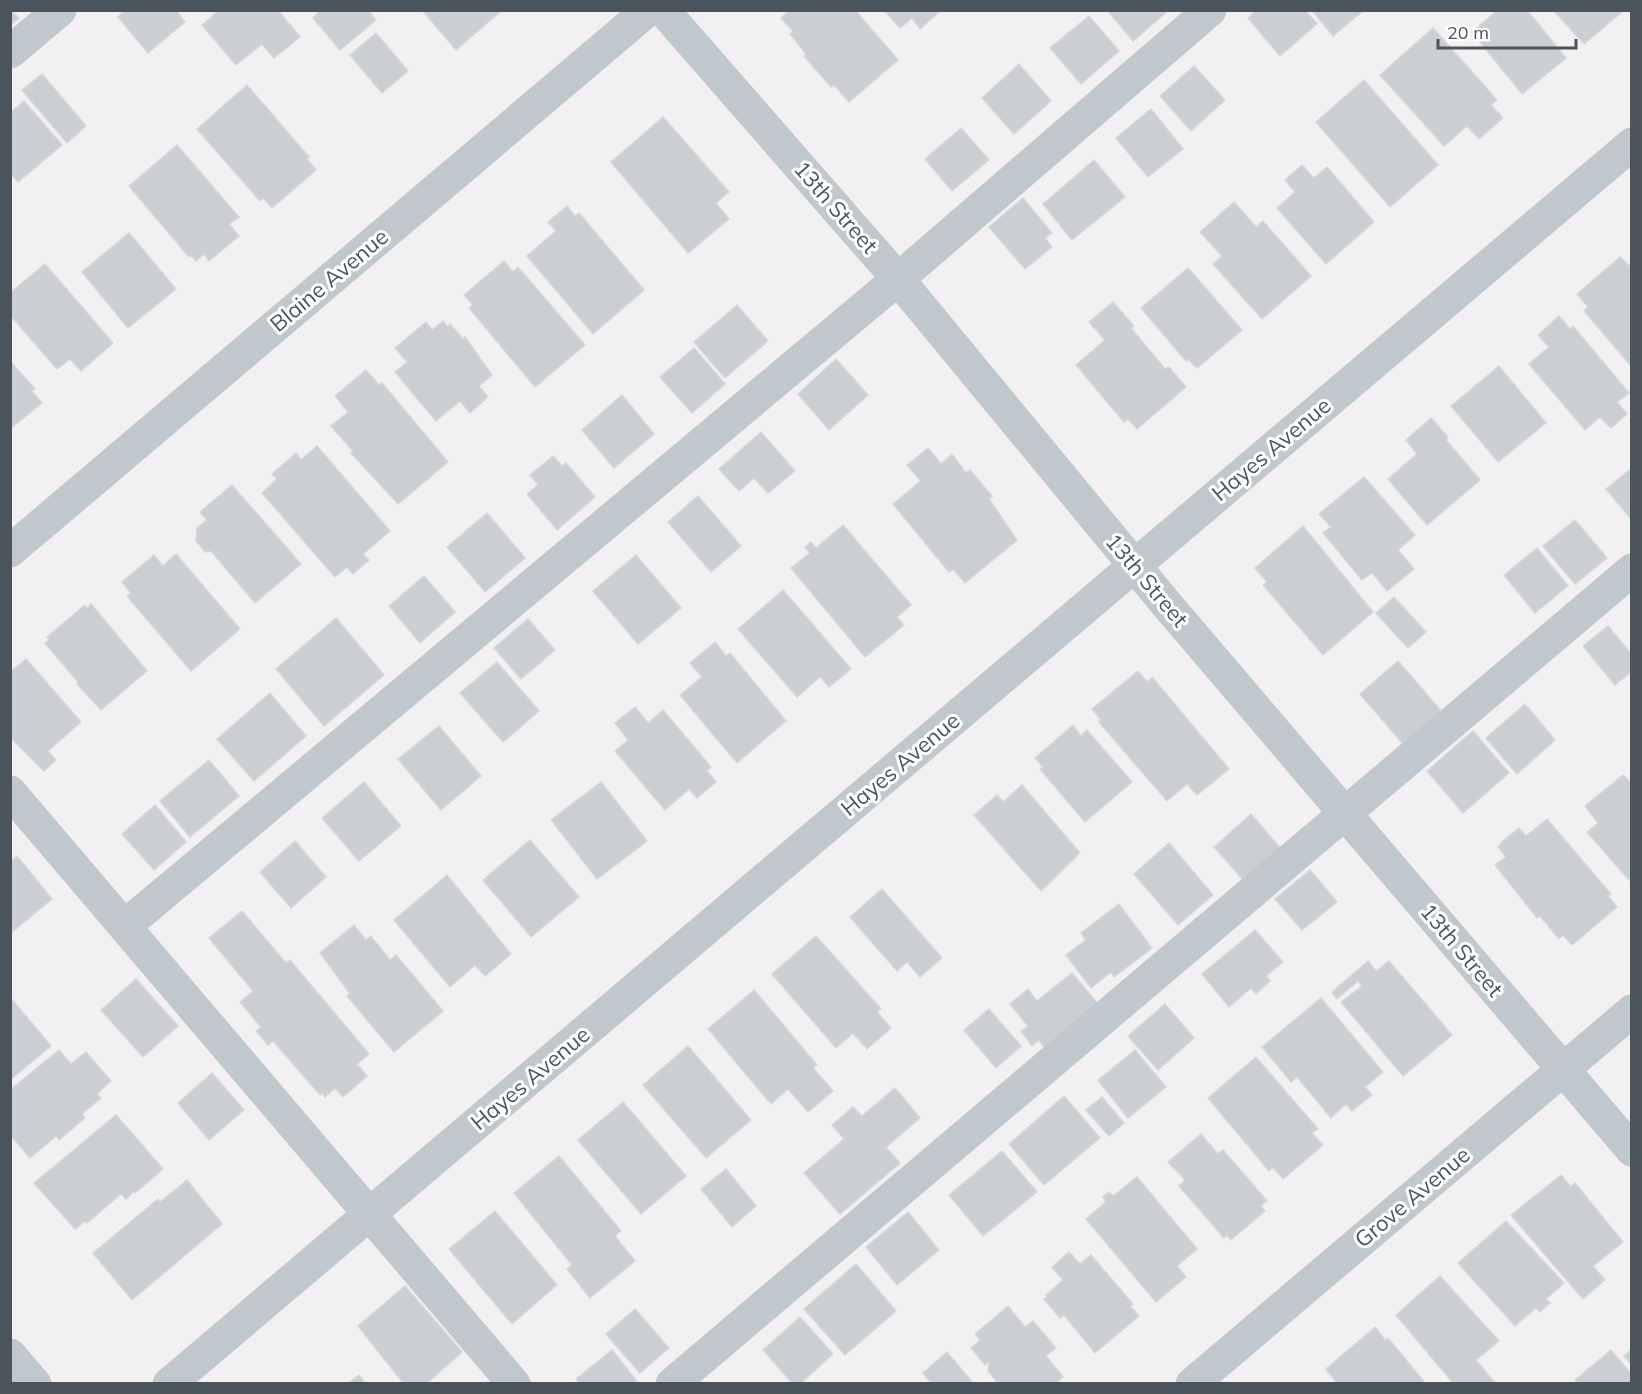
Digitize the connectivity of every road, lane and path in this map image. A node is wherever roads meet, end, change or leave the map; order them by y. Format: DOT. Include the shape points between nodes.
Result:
graph roads {
  1 [pos="60,10"];
  2 [pos="648,10"];
  3 [pos="663,10"];
  4 [pos="1210,10"];
  5 [pos="10,52"];
  6 [pos="1632,144"];
  7 [pos="898,279"];
  8 [pos="10,551"];
  9 [pos="1134,565"];
  10 [pos="1632,570"];
  11 [pos="10,792"];
  12 [pos="1344,812"];
  13 [pos="126,925"];
  14 [pos="1632,1011"];
  15 [pos="1563,1069"];
  16 [pos="1632,1150"];
  17 [pos="370,1213"];
  18 [pos="10,1355"];
  19 [pos="35,1383"];
  20 [pos="169,1383"];
  21 [pos="514,1383"];
  22 [pos="672,1383"];
  23 [pos="1192,1383"];
  1 -- 5 [label="street"];
  2 -- 8 [label="street, Blaine Avenue"];
  3 -- 7 [label="street, 13th Street"];
  4 -- 7 [label="street"];
  6 -- 9 [label="street, Hayes Avenue"];
  7 -- 9 [label="street, 13th Street"];
  7 -- 13 [label="street"];
  9 -- 12 [label="street, 13th Street"];
  9 -- 17 [label="street, Hayes Avenue"];
  10 -- 12 [label="street"];
  11 -- 13 [label="street"];
  12 -- 15 [label="street, 13th Street"];
  12 -- 22 [label="street"];
  13 -- 17 [label="street"];
  14 -- 15 [label="street, Grove Avenue"];
  15 -- 16 [label="street, 13th Street"];
  15 -- 23 [label="street, Grove Avenue"];
  17 -- 20 [label="street, Hayes Avenue"];
  17 -- 21 [label="street"];
  18 -- 19 [label="street"];
}
